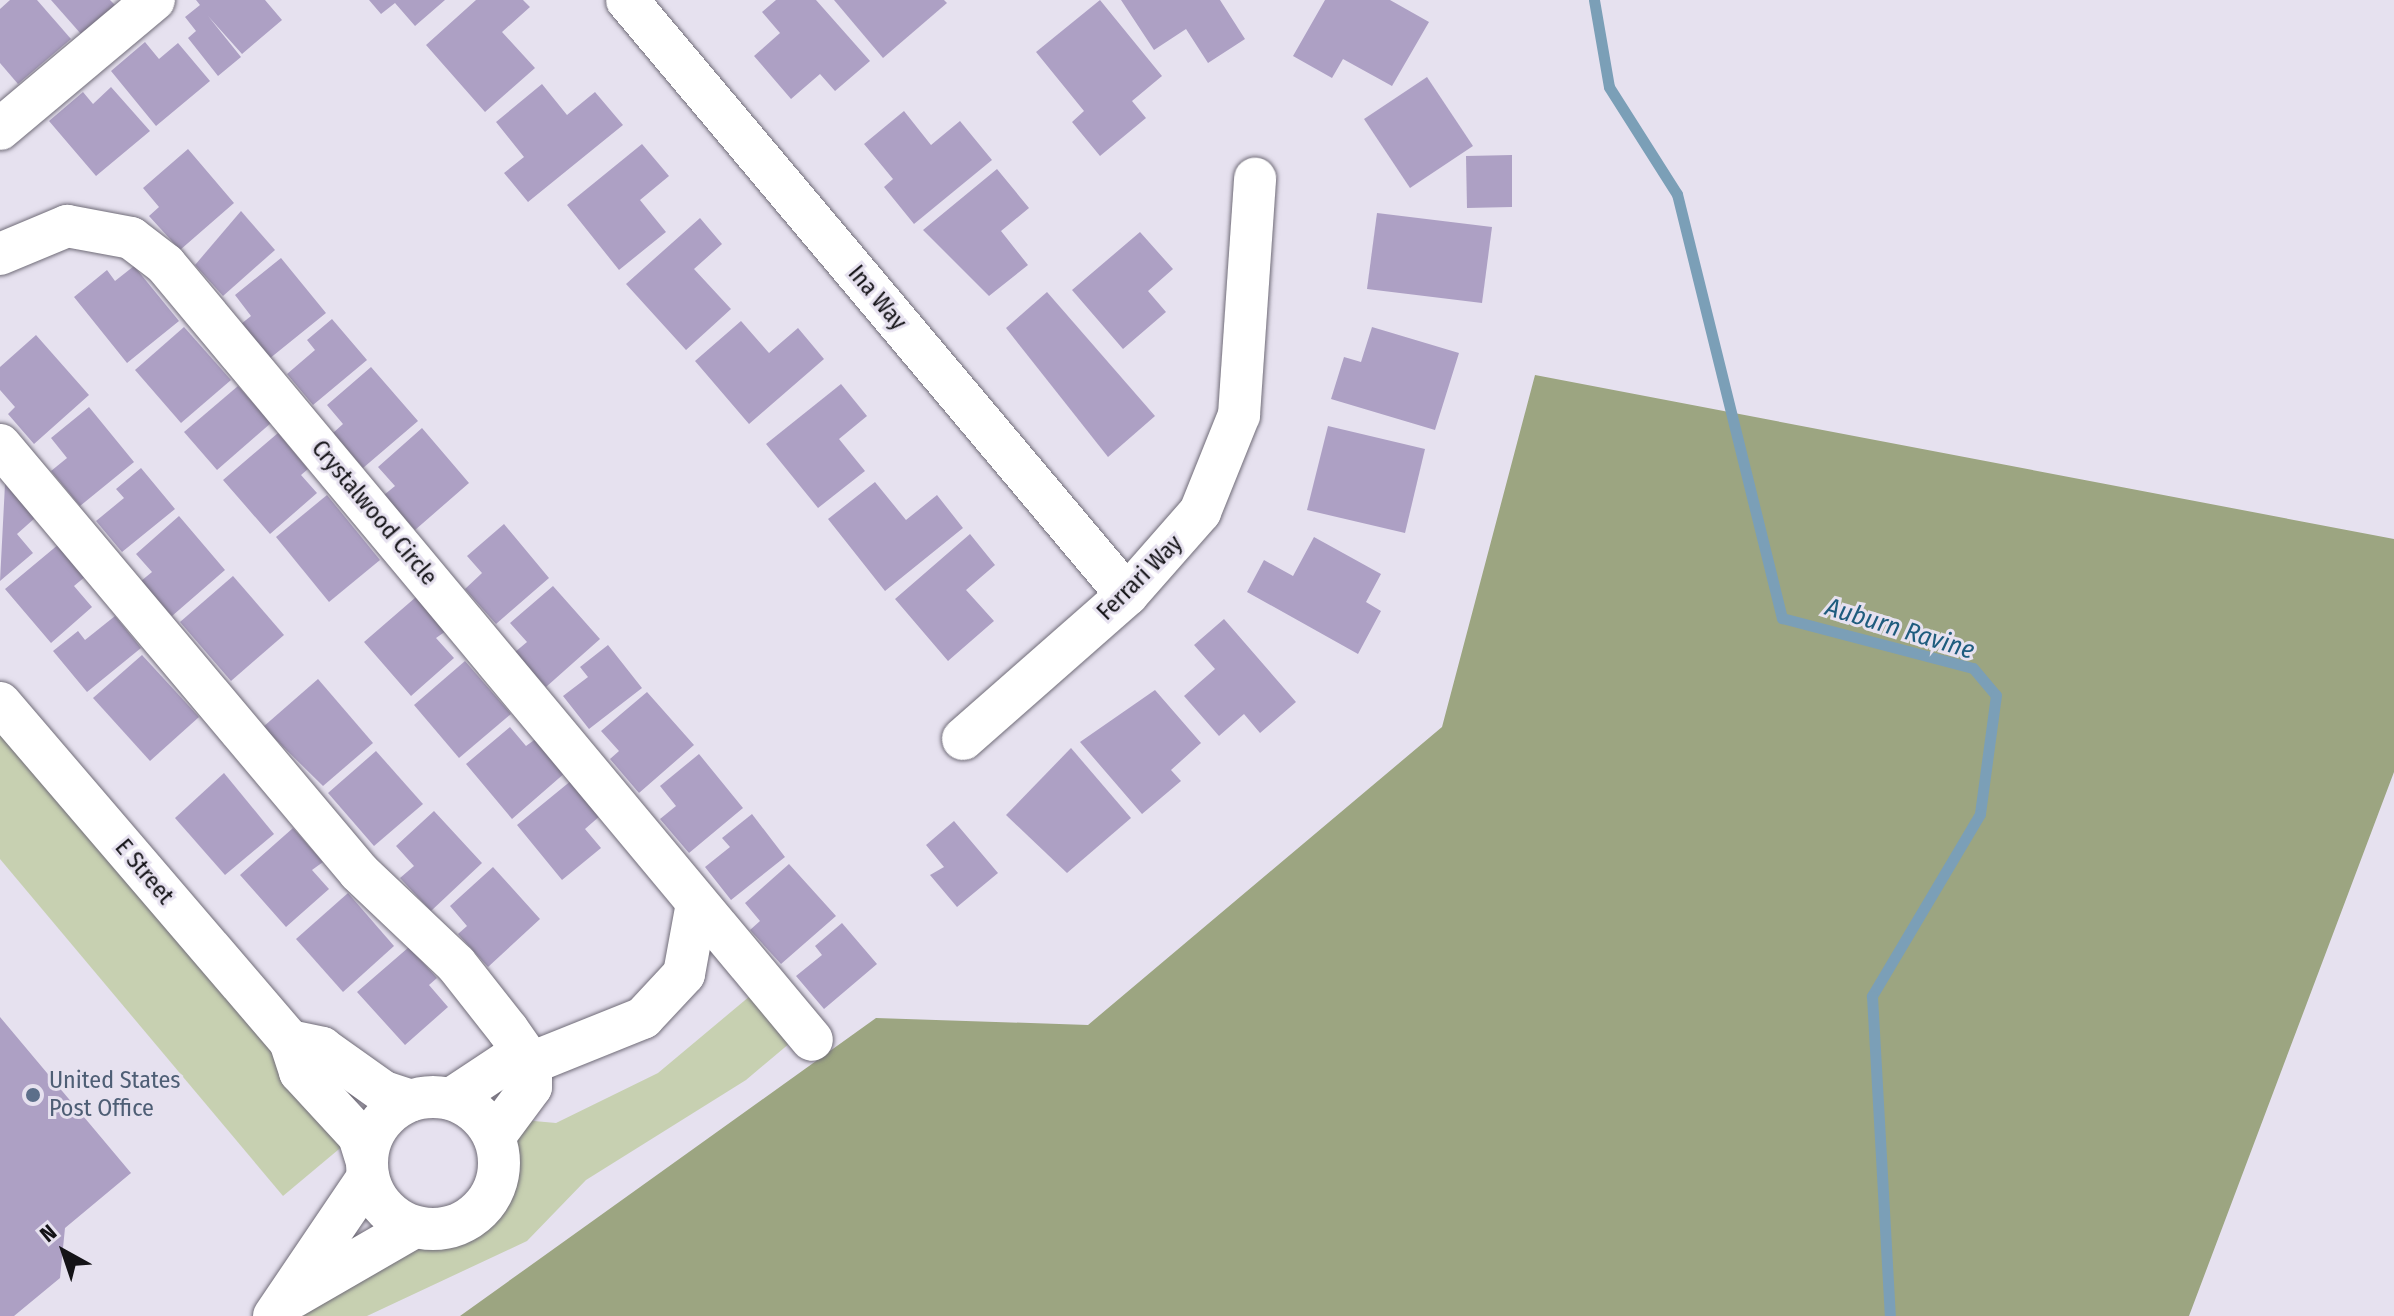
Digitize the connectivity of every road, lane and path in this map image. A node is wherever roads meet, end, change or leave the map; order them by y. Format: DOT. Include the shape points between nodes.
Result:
graph roads {
  1 [pos="154,0"];
  2 [pos="639,4"];
  3 [pos="0,129"];
  4 [pos="1255,179"];
  5 [pos="0,254"];
  6 [pos="0,445"];
  7 [pos="1127,595"];
  8 [pos="0,703"];
  9 [pos="963,739"];
  10 [pos="697,903"];
  11 [pos="812,1040"];
  12 [pos="290,1041"];
  13 [pos="531,1063"];
  14 [pos="451,1099"];
  15 [pos="411,1101"];
  16 [pos="494,1137"];
  17 [pos="367,1168"];
  18 [pos="414,1227"];
  19 [pos="283,1307"];
  1 -- 3 [label="street"];
  2 -- 7 [label="street, Ina Way"];
  4 -- 7 [label="street, Ferrari Way" via="1239,415 1200,512"];
  5 -- 10 [label="street, Crystalwood Circle" via="67,226 131,238 165,264"];
  6 -- 13 [label="street" via="359,872 456,964"];
  7 -- 9 [label="street, Ferrari Way"];
  8 -- 12 [label="street, E Street"];
  10 -- 11 [label="street, Crystalwood Circle"];
  10 -- 13 [label="street" via="684,974 665,1001 643,1018"];
  12 -- 15 [label="street" via="322,1048 384,1092"];
  12 -- 17 [label="street, E Street" via="300,1072 359,1136"];
  13 -- 14 [label="street" via="507,1062"];
  13 -- 16 [label="street" via="531,1087"];
  14 -- 15 [label="street"];
  14 -- 16 [label="street" via="477,1113"];
  15 -- 17 [label="street" via="378,1127"];
  16 -- 18 [label="street" via="499,1169 482,1207 447,1228"];
  17 -- 18 [label="street" via="384,1208"];
  17 -- 19 [label="street"];
  18 -- 19 [label="street"];
}
